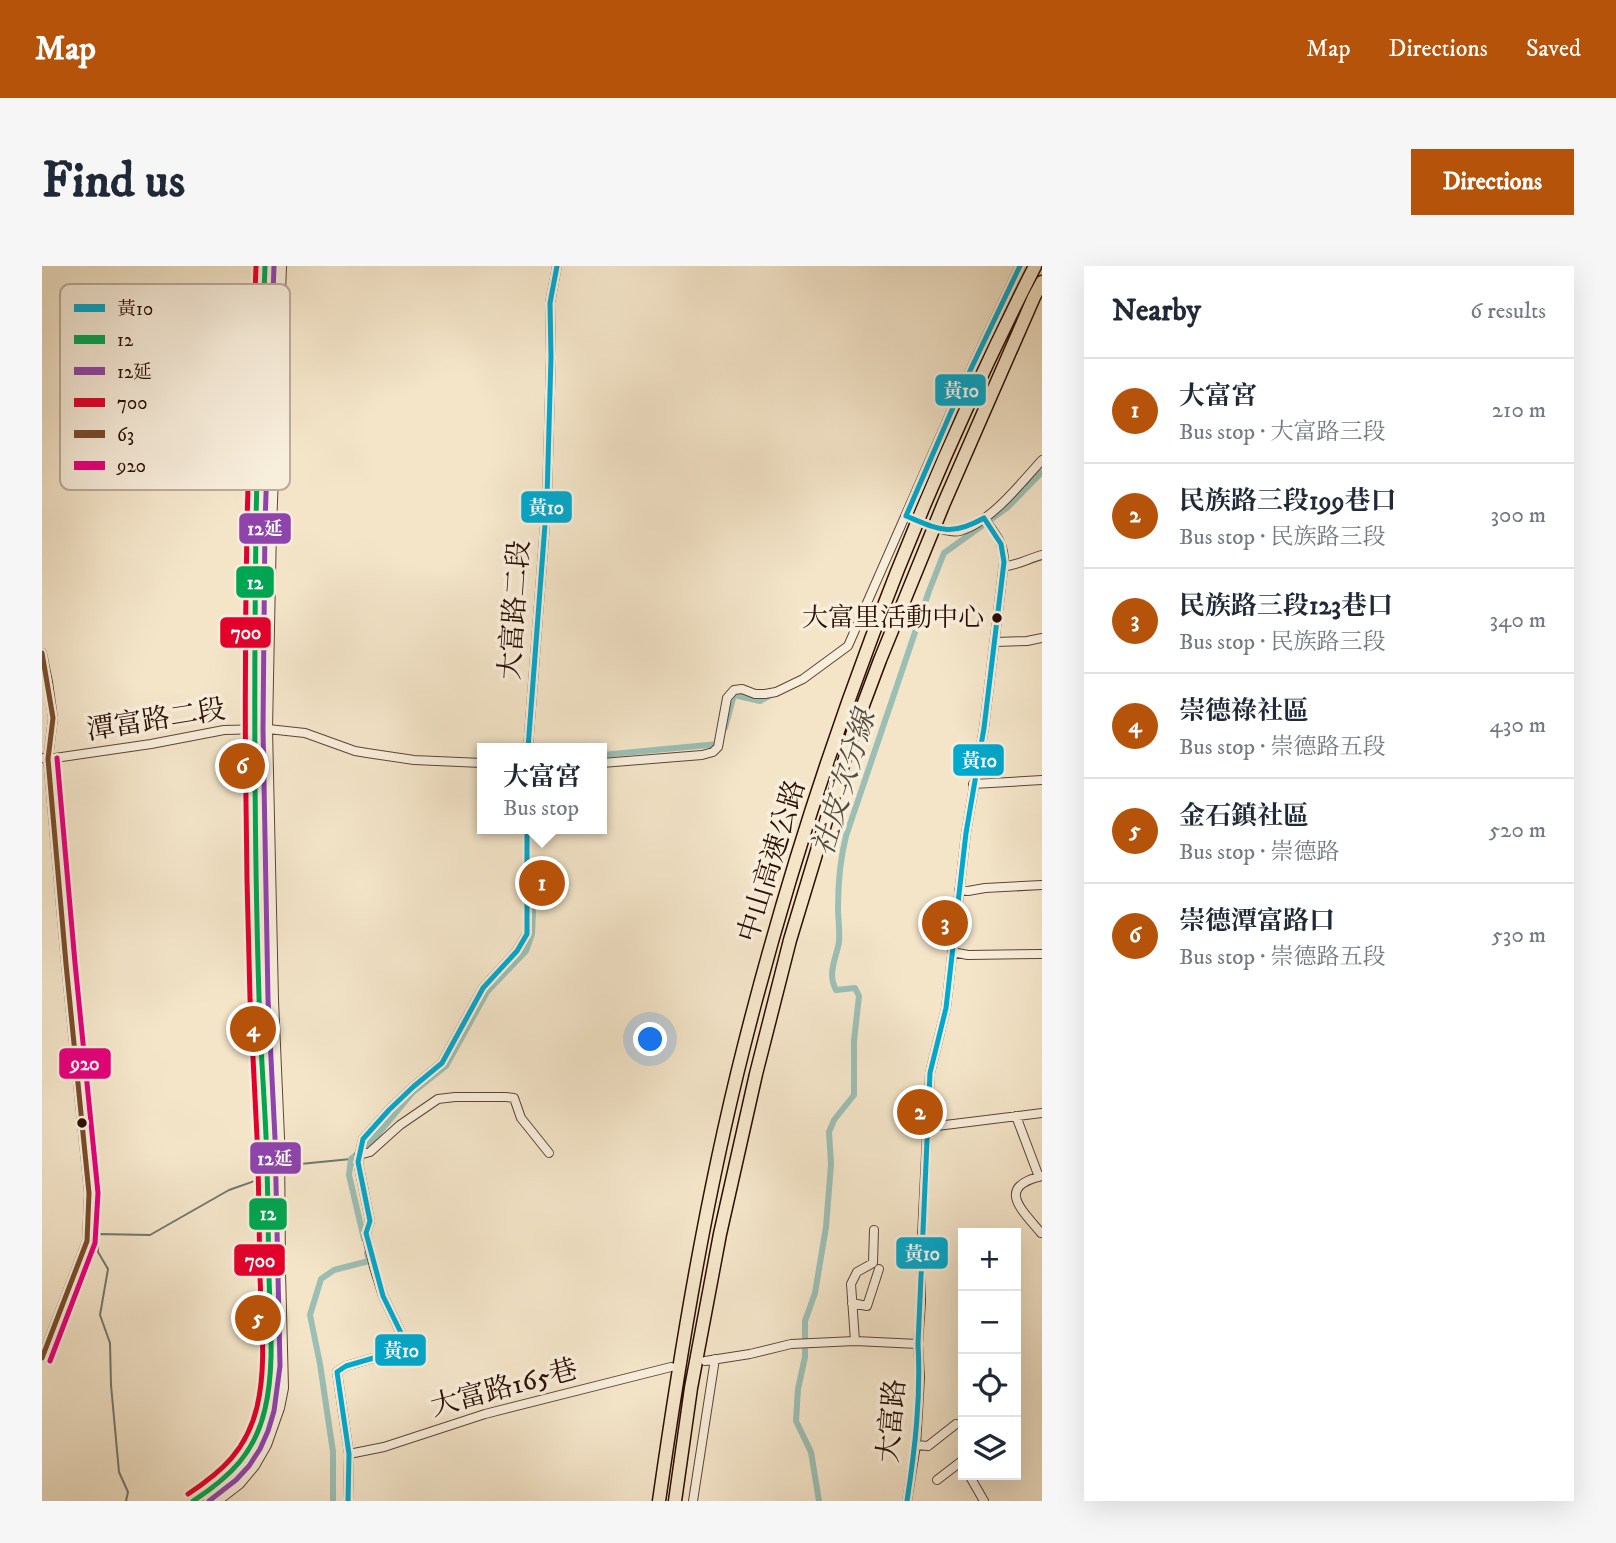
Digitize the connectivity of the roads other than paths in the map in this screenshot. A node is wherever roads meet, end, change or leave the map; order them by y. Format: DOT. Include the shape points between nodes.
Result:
graph roads {
  1 [pos="265,266"];
  2 [pos="282,266"];
  3 [pos="556,266"];
  4 [pos="1020,266"];
  5 [pos="1035,266"];
  6 [pos="1042,282"];
  7 [pos="264,284"];
  8 [pos="281,284"];
  9 [pos="1042,460"];
  10 [pos="257,490"];
  11 [pos="273,490"];
  12 [pos="986,521"];
  13 [pos="938,528"];
  14 [pos="1042,555"];
  15 [pos="1004,566"];
  16 [pos="1042,638"];
  17 [pos="995,642"];
  18 [pos="42,653"];
  19 [pos="254,729"];
  20 [pos="268,729"];
  21 [pos="528,743"];
  22 [pos="45,759"];
  23 [pos="477,763"];
  24 [pos="607,763"];
  25 [pos="1042,780"];
  26 [pos="973,784"];
  27 [pos="527,834"];
  28 [pos="1042,885"];
  29 [pos="959,890"];
  30 [pos="952,952"];
  31 [pos="1042,954"];
  32 [pos="1042,1113"];
  33 [pos="1016,1116"];
  34 [pos="929,1127"];
  35 [pos="549,1153"];
  36 [pos="359,1155"];
  37 [pos="1040,1177"];
  38 [pos="874,1230"];
  39 [pos="1041,1233"];
  40 [pos="879,1269"];
  41 [pos="852,1303"];
  42 [pos="855,1341"];
  43 [pos="918,1344"];
  44 [pos="42,1358"];
  45 [pos="671,1367"];
  46 [pos="956,1424"];
  47 [pos="916,1445"];
  48 [pos="349,1454"];
  49 [pos="958,1466"];
  50 [pos="937,1480"];
  51 [pos="972,1480"];
  52 [pos="193,1501"];
  53 [pos="218,1501"];
  54 [pos="348,1501"];
  55 [pos="659,1501"];
  56 [pos="675,1501"];
  57 [pos="693,1501"];
  58 [pos="906,1501"];
  59 [pos="984,1501"];
  1 -- 7 [label="street"];
  2 -- 8 [label="street"];
  3 -- 21 [label="street, 大富路二段" via="550,303 547,498"];
  4 -- 24 [label="street" via="848,646 803,680 776,692 734,690 727,698 719,747 713,752"];
  5 -- 55 [label="highway, 中山高速公路" via="925,504 869,644 811,813 725,1127 680,1355"];
  6 -- 56 [label="highway, 中山高速公路" via="880,660 793,927 720,1234"];
  9 -- 12 [label="street"];
  10 -- 19 [label="street"];
  11 -- 20 [label="street"];
  12 -- 13 [label="street" via="960,531"];
  12 -- 15 [label="street" via="1004,550"];
  14 -- 15 [label="street"];
  15 -- 17 [label="street, 大富路"];
  16 -- 17 [label="street"];
  17 -- 26 [label="street, 大富路"];
  18 -- 22 [label="street" via="53,718"];
  19 -- 20 [label="street, 潭富路二段"];
  19 -- 22 [label="street, 潭富路二段"];
  19 -- 52 [label="street" via="271,1365 268,1402 246,1455 220,1483"];
  20 -- 23 [label="street, 潭富路二段" via="305,733 367,753"];
  20 -- 53 [label="street" via="284,1388 267,1445 255,1466"];
  22 -- 44 [label="street" via="89,1219 87,1241"];
  25 -- 26 [label="street"];
  26 -- 29 [label="street, 大富路"];
  27 -- 36 [label="street" via="527,934 483,988 442,1063 389,1110 363,1139"];
  28 -- 29 [label="street"];
  29 -- 30 [label="street, 大富路"];
  30 -- 31 [label="street"];
  30 -- 34 [label="street, 大富路" via="946,1009 931,1064"];
  32 -- 33 [label="street"];
  33 -- 34 [label="street"];
  33 -- 37 [label="street"];
  34 -- 43 [label="street, 大富路"];
  35 -- 36 [label="street" via="522,1118 514,1098 454,1097 430,1103 370,1152"];
  36 -- 48 [label="street" via="374,1267 405,1341 401,1350 337,1372"];
  37 -- 39 [label="street" via="1022,1184 1015,1195"];
  38 -- 41 [label="street" via="873,1263 857,1272 851,1284"];
  40 -- 41 [label="street" via="867,1306"];
  41 -- 42 [label="street"];
  42 -- 43 [label="street"];
  42 -- 57 [label="street" via="791,1344 710,1360"];
  43 -- 47 [label="street, 大富路"];
  45 -- 48 [label="street, 大富路165巷"];
  46 -- 47 [label="street" via="928,1446"];
  47 -- 58 [label="street, 大富路"];
  48 -- 54 [label="street"];
  49 -- 50 [label="street"];
  51 -- 59 [label="street"];
}
